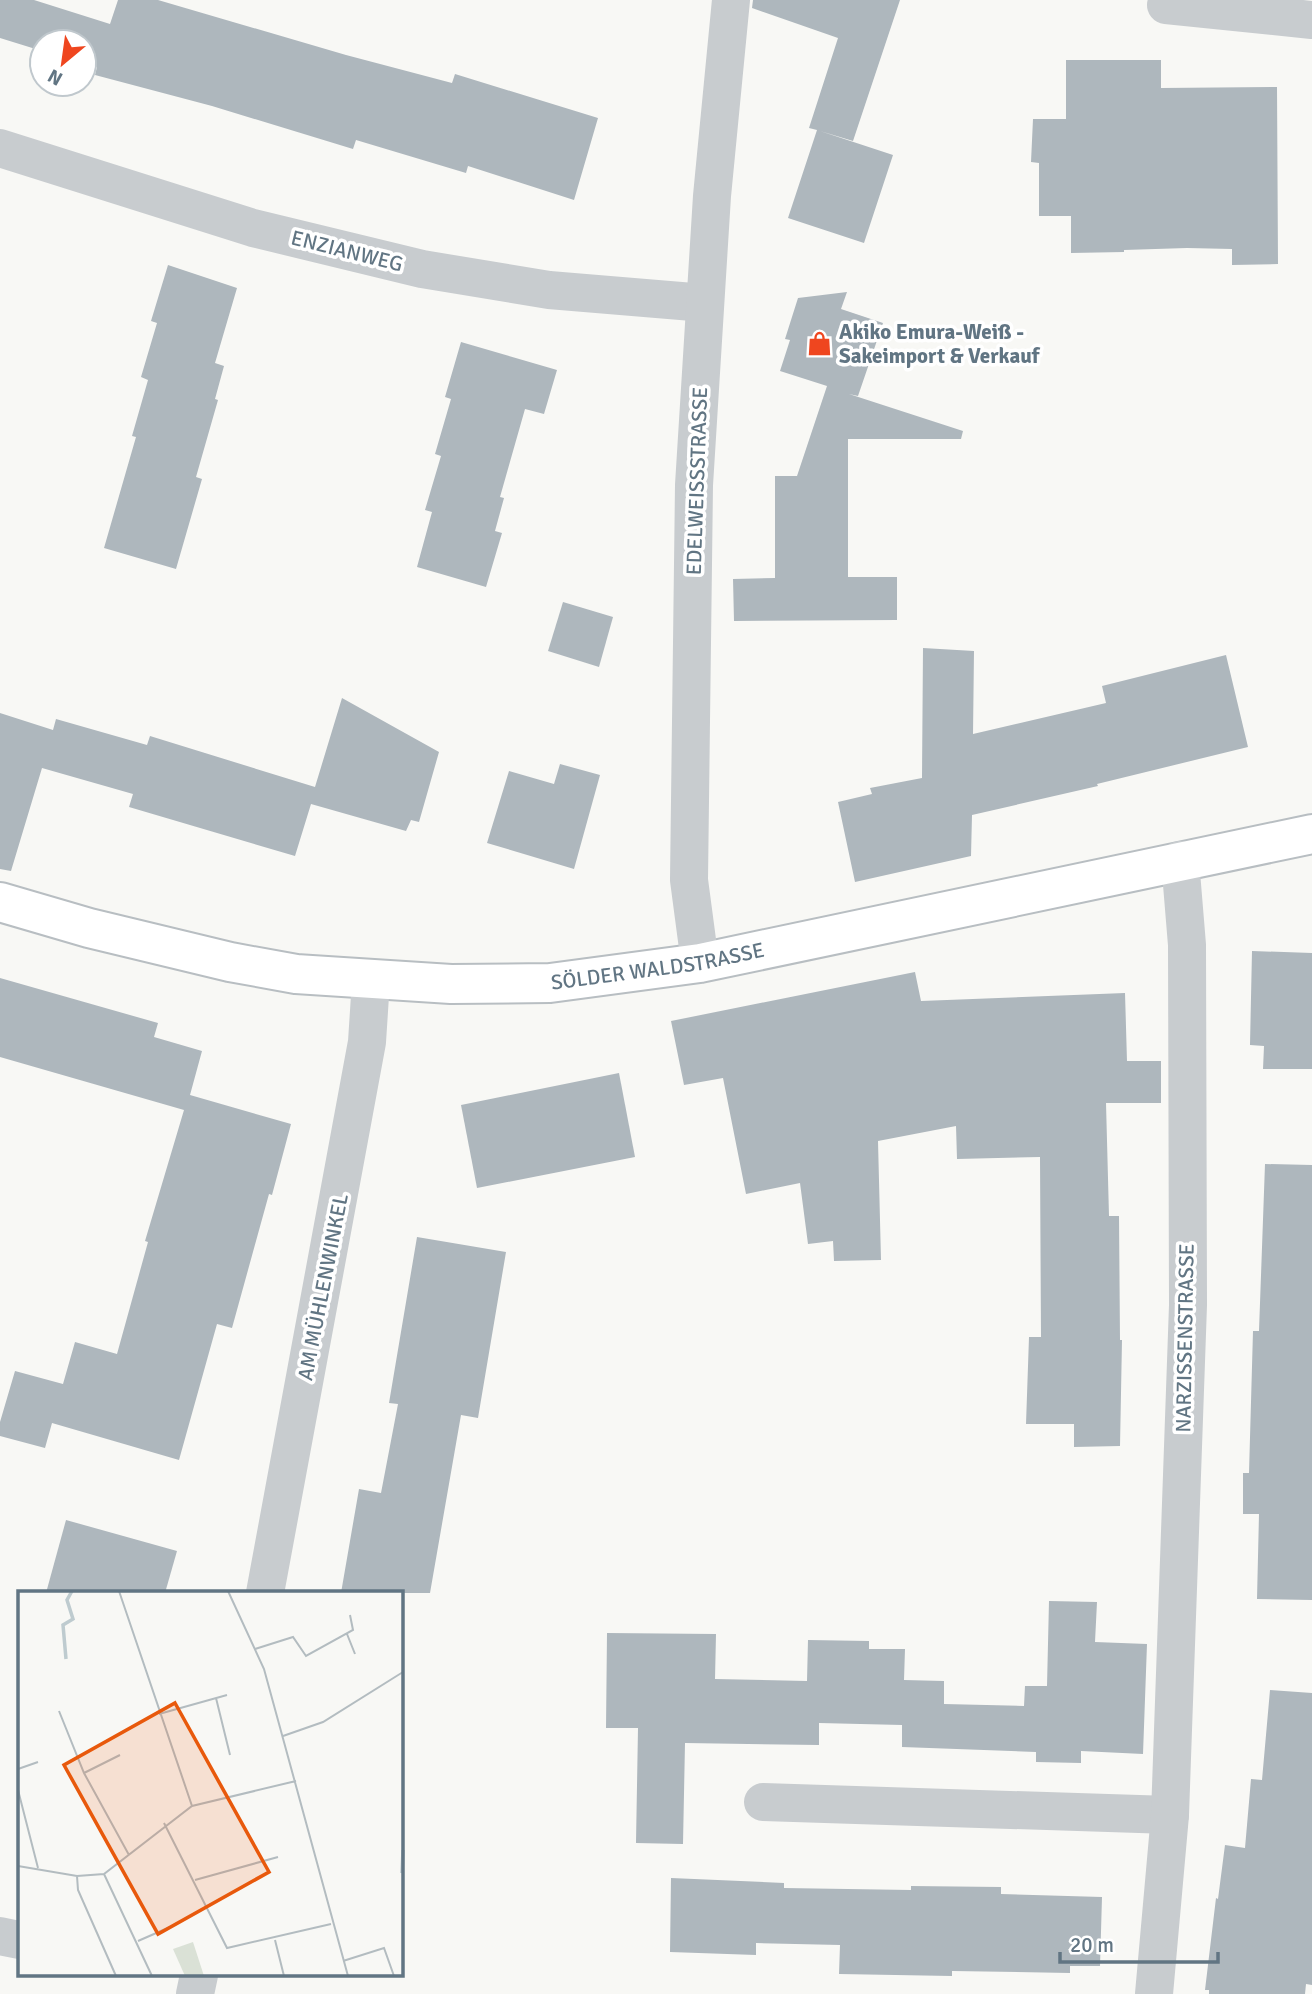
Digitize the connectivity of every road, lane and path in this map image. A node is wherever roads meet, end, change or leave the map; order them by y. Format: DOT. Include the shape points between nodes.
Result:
graph roads {
  1 [pos="731,0"];
  2 [pos="1166,5"];
  3 [pos="1312,20"];
  4 [pos="0,148"];
  5 [pos="705,303"];
  6 [pos="1312,834"];
  7 [pos="1180,860"];
  8 [pos="0,901"];
  9 [pos="700,963"];
  10 [pos="371,980"];
  11 [pos="265,1591"];
  12 [pos="763,1802"];
  13 [pos="1170,1815"];
  14 [pos="0,1937"];
  15 [pos="18,1940"];
  16 [pos="199,1976"];
  17 [pos="195,1994"];
  18 [pos="1154,1994"];
  1 -- 5 [label="street, EDELWEISSSTRASSE"];
  2 -- 3 [label="street"];
  4 -- 5 [label="street, ENZIANWEG" via="253,228 422,269 549,290"];
  5 -- 9 [label="street, EDELWEISSSTRASSE" via="694,485 689,880"];
  6 -- 7 [label="street, SÖLDER WALDSTRASSE"];
  7 -- 9 [label="street, SÖLDER WALDSTRASSE"];
  7 -- 13 [label="street, NARZISSENSTRASSE" via="1187,945 1188,1305"];
  8 -- 10 [label="street, SÖLDER WALDSTRASSE" via="230,962 296,974"];
  9 -- 10 [label="street, SÖLDER WALDSTRASSE" via="550,983"];
  10 -- 11 [label="street, AM MÜHLENWINKEL" via="368,1042"];
  12 -- 13 [label="street"];
  13 -- 18 [label="street, NARZISSENSTRASSE"];
  14 -- 15 [label="street"];
  16 -- 17 [label="street"];
}
